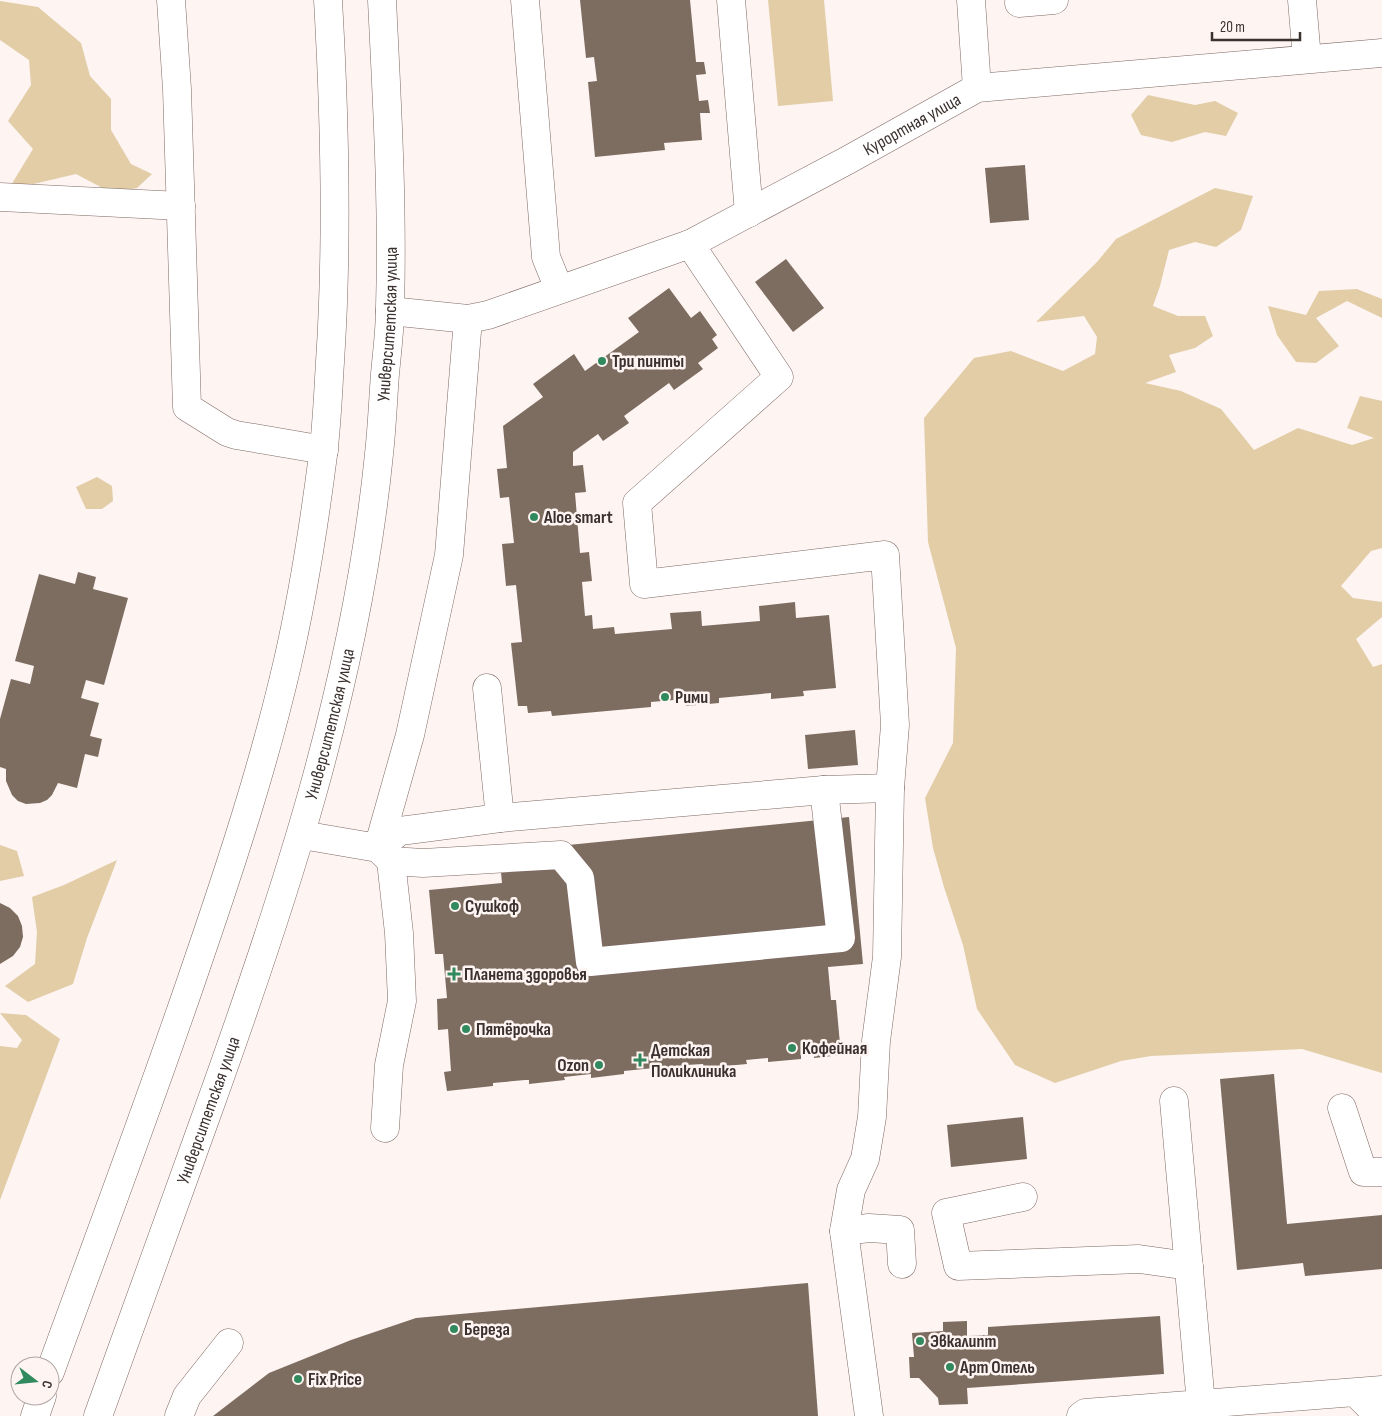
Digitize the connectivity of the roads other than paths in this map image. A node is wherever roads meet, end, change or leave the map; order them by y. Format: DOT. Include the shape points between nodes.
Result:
graph roads {
  1 [pos="171,0"];
  2 [pos="328,0"];
  3 [pos="382,0"];
  4 [pos="524,0"];
  5 [pos="731,0"];
  6 [pos="971,0"];
  7 [pos="1054,0"];
  8 [pos="1302,0"];
  9 [pos="1019,3"];
  10 [pos="1382,52"];
  11 [pos="1307,59"];
  12 [pos="977,88"];
  13 [pos="0,197"];
  14 [pos="181,206"];
  15 [pos="750,213"];
  16 [pos="690,244"];
  17 [pos="559,290"];
  18 [pos="390,311"];
  19 [pos="468,319"];
  20 [pos="324,450"];
  21 [pos="487,688"];
  22 [pos="890,788"];
  23 [pos="824,790"];
  24 [pos="500,818"];
  25 [pos="302,835"];
  26 [pos="384,855"];
  27 [pos="1174,1101"];
  28 [pos="1342,1108"];
  29 [pos="385,1128"];
  30 [pos="1382,1172"];
  31 [pos="1023,1197"];
  32 [pos="844,1231"];
  33 [pos="902,1264"];
  34 [pos="1189,1266"];
  35 [pos="229,1343"];
  36 [pos="56,1356"];
  37 [pos="1369,1392"];
  38 [pos="1201,1404"];
  39 [pos="1300,1407"];
  40 [pos="98,1416"];
  41 [pos="179,1416"];
  42 [pos="869,1416"];
  43 [pos="1081,1416"];
  44 [pos="1379,1416"];
  1 -- 14 [label="main road"];
  2 -- 20 [label="main road" via="335,188 333,316"];
  3 -- 18 [label="main road, Университетская улица" via="391,188"];
  4 -- 17 [label="main road" via="546,257"];
  5 -- 15 [label="main road"];
  6 -- 12 [label="main road"];
  7 -- 9 [label="main road"];
  8 -- 11 [label="main road"];
  10 -- 11 [label="main road"];
  11 -- 12 [label="main road"];
  12 -- 15 [label="main road, Курортная улица"];
  13 -- 14 [label="main road"];
  14 -- 20 [label="main road" via="188,407 236,435"];
  15 -- 16 [label="main road, Курортная улица"];
  16 -- 17 [label="main road, Курортная улица"];
  16 -- 22 [label="main road" via="779,377 637,503 644,584 885,555 894,725"];
  17 -- 19 [label="main road, Курортная улица"];
  18 -- 19 [label="main road, Курортная улица"];
  18 -- 25 [label="main road, Университетская улица" via="379,455 358,598 334,713"];
  19 -- 26 [label="main road" via="449,555"];
  20 -- 36 [label="main road" via="310,547 287,665 257,776 177,1022"];
  21 -- 24 [label="main road"];
  22 -- 23 [label="main road"];
  22 -- 32 [label="main road" via="886,957 876,1041 872,1117 865,1159 851,1190"];
  23 -- 24 [label="main road"];
  23 -- 26 [label="main road" via="842,938 590,962 580,878 561,855 423,863"];
  24 -- 26 [label="main road" via="400,831"];
  25 -- 26 [label="main road"];
  25 -- 40 [label="main road, Университетская улица" via="229,1052"];
  26 -- 29 [label="main road" via="399,933 402,1001 388,1065"];
  27 -- 34 [label="main road"];
  28 -- 30 [label="main road" via="1363,1172"];
  31 -- 34 [label="main road" via="946,1213 958,1266 1139,1259"];
  32 -- 33 [label="main road" via="869,1228 900,1230"];
  32 -- 42 [label="main road"];
  34 -- 38 [label="main road"];
  35 -- 41 [label="main road" via="187,1396"];
  37 -- 39 [label="main road"];
  37 -- 44 [label="main road"];
  38 -- 39 [label="main road"];
  38 -- 43 [label="main road"];
}
